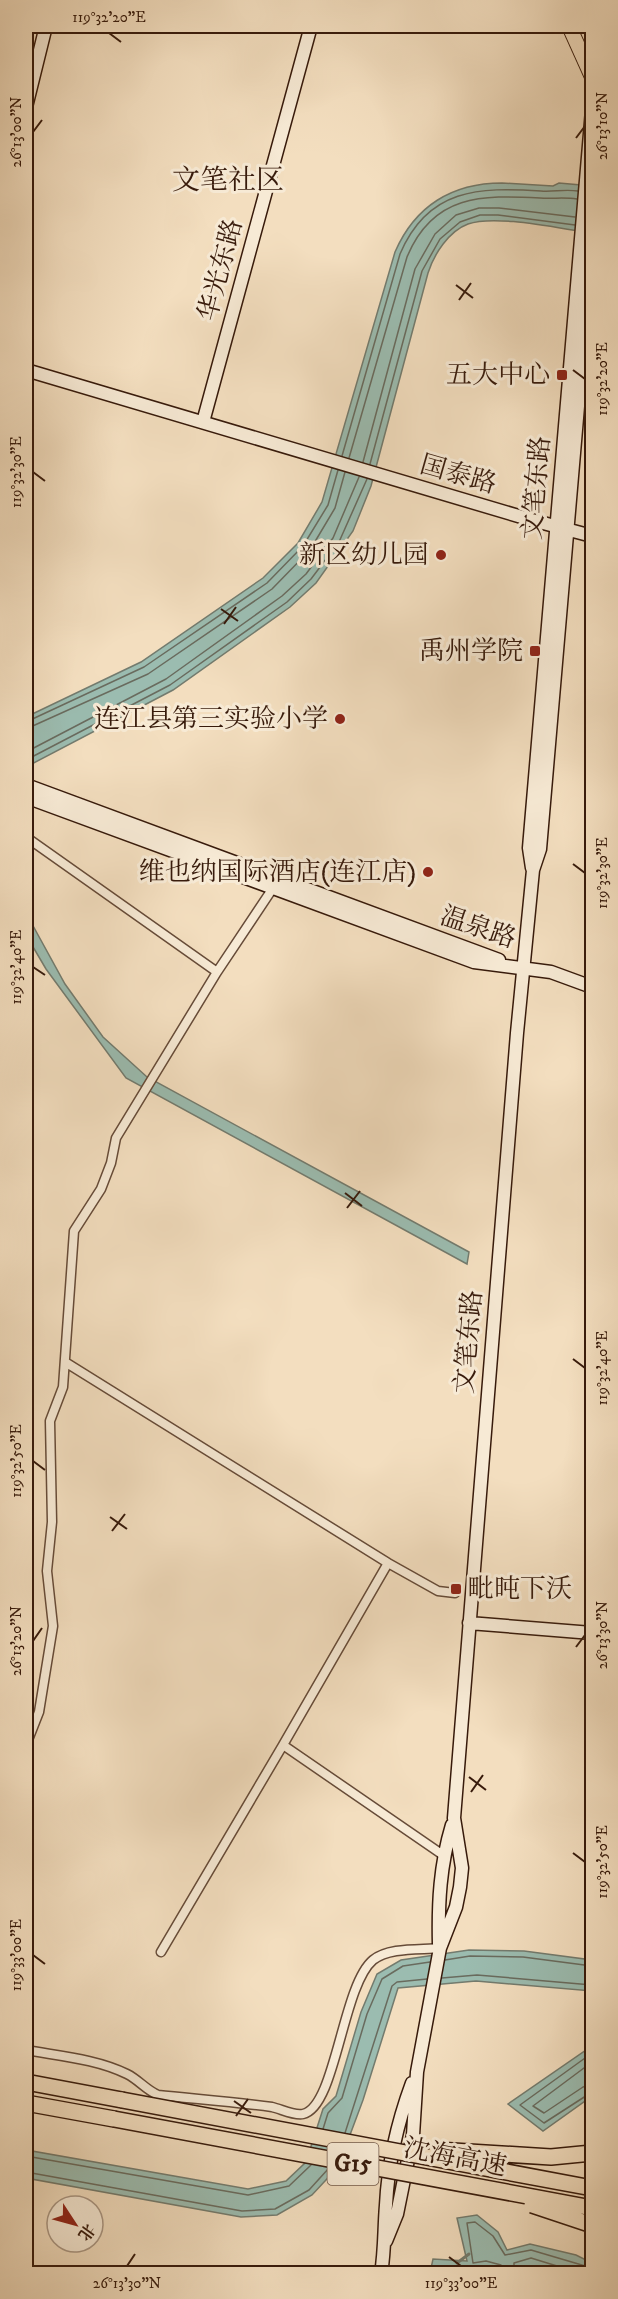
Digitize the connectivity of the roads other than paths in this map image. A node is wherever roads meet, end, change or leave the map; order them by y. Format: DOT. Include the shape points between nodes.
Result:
graph roads {
  1 [pos="46,26"];
  2 [pos="311,26"];
  3 [pos="569,26"];
  4 [pos="592,77"];
  5 [pos="26,107"];
  6 [pos="592,110"];
  7 [pos="592,243"];
  8 [pos="26,370"];
  9 [pos="203,422"];
  10 [pos="562,528"];
  11 [pos="592,536"];
  12 [pos="26,785"];
  13 [pos="26,797"];
  14 [pos="26,837"];
  15 [pos="273,888"];
  16 [pos="523,967"];
  17 [pos="217,972"];
  18 [pos="592,987"];
  19 [pos="65,1362"];
  20 [pos="388,1563"];
  21 [pos="454,1593"];
  22 [pos="469,1623"];
  23 [pos="592,1633"];
  24 [pos="26,1745"];
  25 [pos="283,1745"];
  26 [pos="454,1818"];
  27 [pos="443,1855"];
  28 [pos="440,1948"];
  29 [pos="161,1952"];
  30 [pos="26,2050"];
  31 [pos="26,2082"];
  32 [pos="26,2103"];
  33 [pos="369,2146"];
  34 [pos="592,2153"];
  35 [pos="377,2168"];
  36 [pos="592,2188"];
  37 [pos="592,2208"];
  38 [pos="592,2225"];
  39 [pos="381,2274"];
  1 -- 5 [label="main road"];
  2 -- 9 [label="main road, 华光东路"];
  3 -- 4 [label="main road"];
  6 -- 10 [label="main road, 文笔东路"];
  7 -- 10 [label="main road, 文笔东路"];
  8 -- 9 [label="main road, 国泰路"];
  9 -- 10 [label="main road, 国泰路"];
  10 -- 11 [label="main road, 国泰路"];
  10 -- 16 [label="main road, 文笔东路" via="529,848 533,870"];
  12 -- 16 [label="main road, 温泉路"];
  13 -- 15 [label="main road, 温泉路"];
  14 -- 17 [label="street"];
  15 -- 16 [label="main road, 温泉路" via="474,962"];
  15 -- 17 [label="street"];
  16 -- 18 [label="main road"];
  16 -- 22 [label="main road, 文笔东路"];
  17 -- 19 [label="street" via="116,1138 101,1189 74,1232"];
  19 -- 20 [label="street"];
  19 -- 24 [label="street" via="63,1386 50,1421 52,1522 47,1571 53,1626 39,1712"];
  20 -- 21 [label="street" via="438,1591"];
  20 -- 25 [label="street"];
  22 -- 23 [label="main road"];
  22 -- 26 [label="main road, 文笔东路"];
  25 -- 27 [label="street"];
  25 -- 29 [label="street"];
  26 -- 27 [label="main road, 文笔东路"];
  26 -- 28 [label="main road, 文笔东路" via="462,1868 460,1887"];
  27 -- 28 [label="main road, 文笔东路" via="438,1902"];
  28 -- 30 [label="street" via="387,1953 373,1960 351,2001 325,2088 310,2111 301,2115 279,2108 158,2096 129,2075 100,2064"];
  28 -- 39 [label="main road, 文笔东路" via="417,2072 393,2155"];
  31 -- 33 [label="highway, 沈海高速 / G15, bridge"];
  32 -- 35 [label="highway, 沈海高速 / G15, bridge"];
  33 -- 34 [label="highway, bridge" via="551,2157"];
  33 -- 36 [label="highway, 沈海高速 / G15, bridge"];
  35 -- 37 [label="highway, 沈海高速 / G15, bridge"];
  35 -- 38 [label="highway, bridge" via="512,2199"];
}
